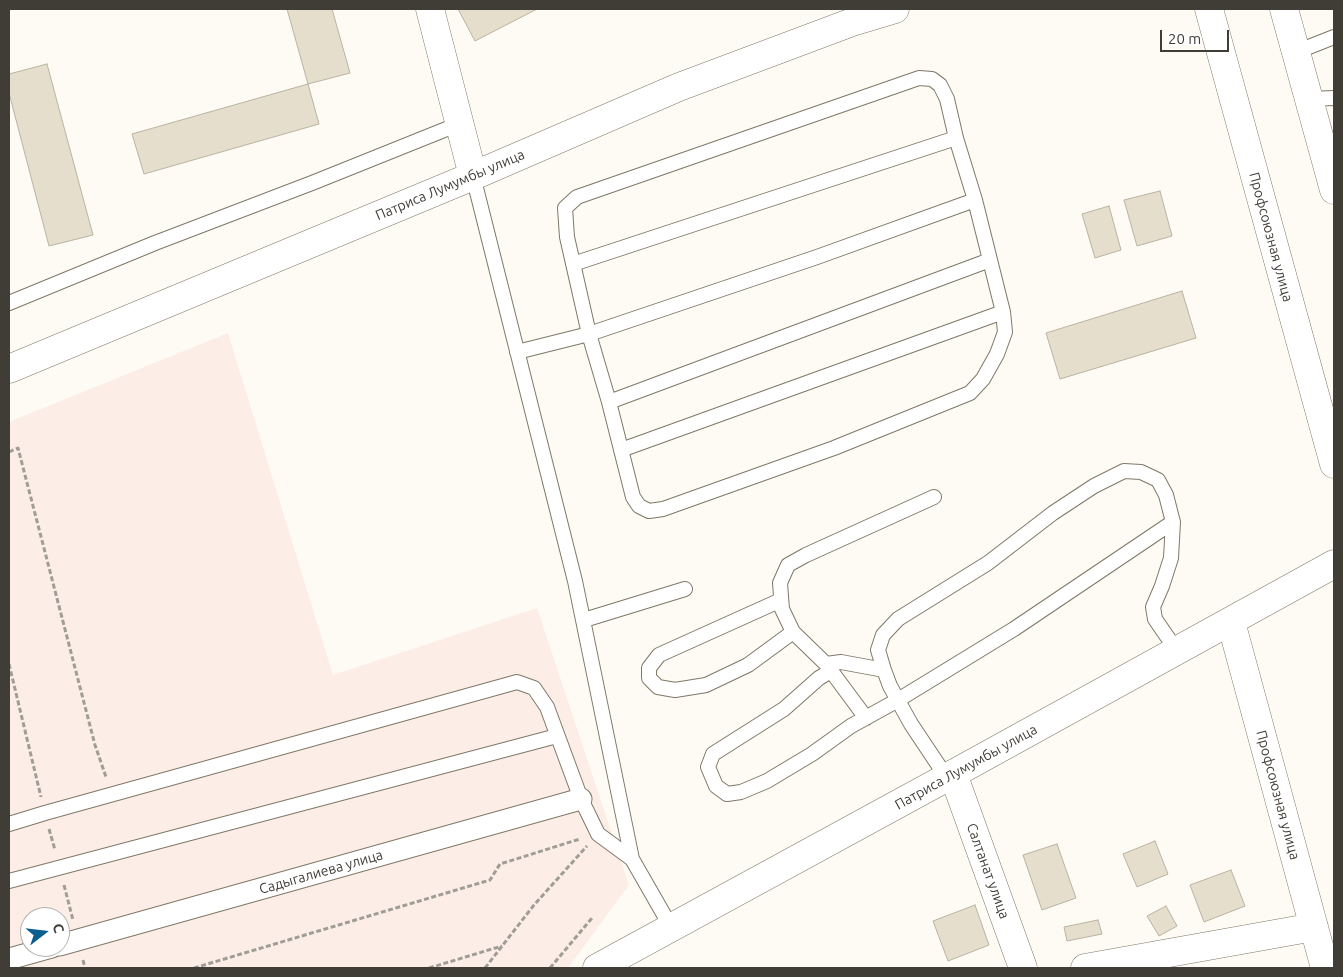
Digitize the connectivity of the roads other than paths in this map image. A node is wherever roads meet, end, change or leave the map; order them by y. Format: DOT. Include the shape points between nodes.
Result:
graph roads {
  1 [pos="430,9"];
  2 [pos="895,9"];
  3 [pos="1208,9"];
  4 [pos="1284,9"];
  5 [pos="1334,37"];
  6 [pos="1296,52"];
  7 [pos="1328,97"];
  8 [pos="459,124"];
  9 [pos="956,138"];
  10 [pos="472,176"];
  11 [pos="1334,190"];
  12 [pos="975,200"];
  13 [pos="990,260"];
  14 [pos="573,264"];
  15 [pos="9,303"];
  16 [pos="1003,312"];
  17 [pos="589,334"];
  18 [pos="517,352"];
  19 [pos="9,369"];
  20 [pos="609,402"];
  21 [pos="621,450"];
  22 [pos="1334,464"];
  23 [pos="934,497"];
  24 [pos="1173,522"];
  25 [pos="1334,564"];
  26 [pos="685,588"];
  27 [pos="781,600"];
  28 [pos="584,620"];
  29 [pos="1231,622"];
  30 [pos="793,632"];
  31 [pos="1177,651"];
  32 [pos="828,667"];
  33 [pos="884,670"];
  34 [pos="898,700"];
  35 [pos="866,718"];
  36 [pos="557,736"];
  37 [pos="950,776"];
  38 [pos="582,799"];
  39 [pos="9,824"];
  40 [pos="632,859"];
  41 [pos="9,882"];
  42 [pos="672,927"];
  43 [pos="1314,927"];
  44 [pos="70,942"];
  45 [pos="1016,966"];
  46 [pos="597,968"];
  47 [pos="1084,968"];
  48 [pos="1325,968"];
  1 -- 8 [label="street"];
  2 -- 10 [label="street, Патриса Лумумбы улица" via="679,87"];
  3 -- 22 [label="street, Профсоюзная улица"];
  4 -- 6 [label="street"];
  5 -- 6 [label="lane"];
  6 -- 7 [label="street"];
  7 -- 11 [label="street"];
  8 -- 10 [label="street"];
  8 -- 15 [label="lane"];
  9 -- 12 [label="lane"];
  9 -- 14 [label="lane"];
  9 -- 14 [label="lane" via="947,99 940,85 932,79 919,78 577,197 565,208"];
  10 -- 18 [label="lane"];
  10 -- 19 [label="street, Патриса Лумумбы улица"];
  12 -- 13 [label="lane"];
  12 -- 17 [label="lane"];
  13 -- 16 [label="lane"];
  13 -- 20 [label="lane"];
  14 -- 17 [label="lane"];
  16 -- 21 [label="lane"];
  16 -- 21 [label="lane" via="1005,332 997,354 983,379 970,393 834,448 663,509 649,511 639,506 634,497"];
  17 -- 18 [label="lane"];
  17 -- 20 [label="lane"];
  18 -- 28 [label="lane"];
  20 -- 21 [label="lane"];
  23 -- 27 [label="lane" via="788,565 780,583"];
  24 -- 31 [label="lane" via="1171,558 1153,607 1155,619"];
  24 -- 33 [label="lane" via="1158,480 1141,472 1124,471 1094,486 1052,513 988,563 898,619 883,635 878,650"];
  24 -- 34 [label="lane" via="1014,629"];
  25 -- 29 [label="street, Патриса Лумумбы улица"];
  26 -- 28 [label="lane"];
  27 -- 30 [label="lane"];
  27 -- 30 [label="lane" via="659,655 649,668 649,678 658,687 675,690 706,685 748,665"];
  28 -- 40 [label="lane"];
  29 -- 31 [label="street, Патриса Лумумбы улица"];
  29 -- 43 [label="street, Профсоюзная улица"];
  30 -- 32 [label="lane"];
  31 -- 37 [label="street, Патриса Лумумбы улица"];
  32 -- 33 [label="lane" via="841,662"];
  32 -- 35 [label="lane"];
  32 -- 35 [label="lane" via="784,709 713,754 708,767 716,786 727,794 767,781"];
  33 -- 34 [label="lane"];
  34 -- 35 [label="lane"];
  34 -- 37 [label="lane" via="911,724"];
  36 -- 38 [label="lane"];
  36 -- 39 [label="lane" via="547,707 534,688 517,682"];
  36 -- 41 [label="lane"];
  37 -- 42 [label="street, Патриса Лумумбы улица"];
  37 -- 45 [label="street, Салтанат улица"];
  38 -- 40 [label="lane" via="598,834"];
  38 -- 44 [label="street, Садыгалиева улица"];
  40 -- 42 [label="lane"];
  42 -- 46 [label="street, Патриса Лумумбы улица"];
  43 -- 47 [label="street"];
  43 -- 48 [label="street, Профсоюзная улица"];
}
